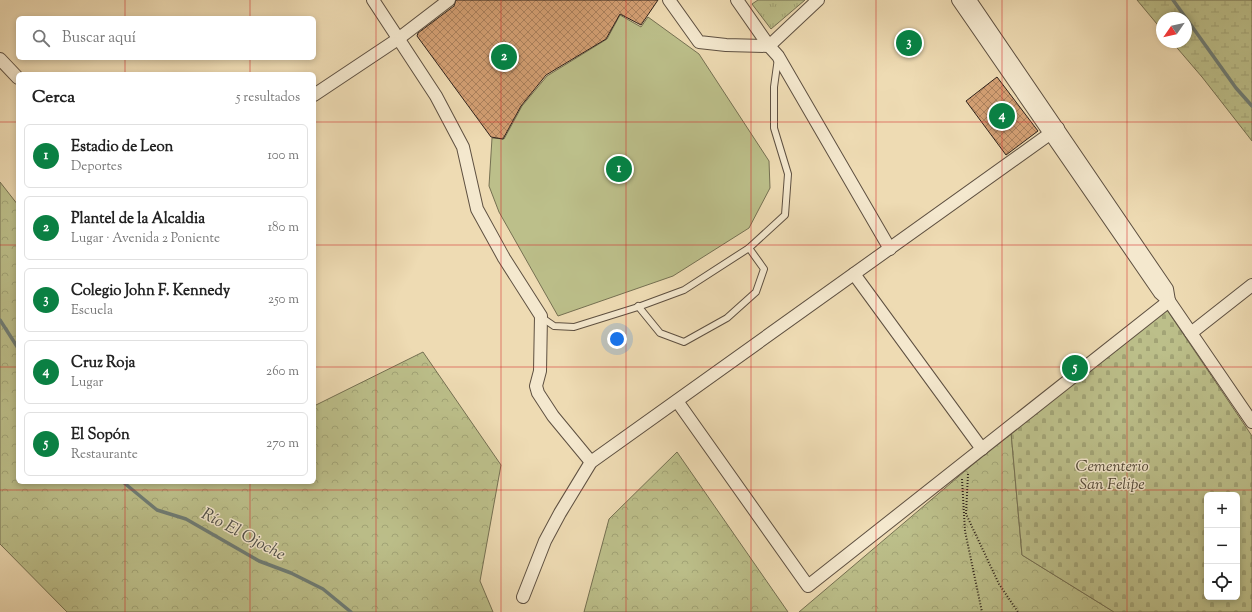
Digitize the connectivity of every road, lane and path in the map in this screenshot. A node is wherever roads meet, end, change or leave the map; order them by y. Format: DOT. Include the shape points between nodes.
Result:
graph roads {
  1 [pos="373,0"];
  2 [pos="448,0"];
  3 [pos="669,0"];
  4 [pos="738,0"];
  5 [pos="818,0"];
  6 [pos="958,0"];
  7 [pos="970,0"];
  8 [pos="398,39"];
  9 [pos="769,46"];
  10 [pos="778,56"];
  11 [pos="0,59"];
  12 [pos="16,76"];
  13 [pos="316,94"];
  14 [pos="1055,131"];
  15 [pos="749,248"];
  16 [pos="890,249"];
  17 [pos="854,274"];
  18 [pos="1252,285"];
  19 [pos="1169,301"];
  20 [pos="638,306"];
  21 [pos="541,316"];
  22 [pos="1191,333"];
  23 [pos="677,400"];
  24 [pos="1252,422"];
  25 [pos="982,449"];
  26 [pos="591,462"];
  27 [pos="965,463"];
  28 [pos="523,597"];
  29 [pos="982,612"];
  30 [pos="1018,612"];
  1 -- 8 [label="street"];
  2 -- 8 [label="street"];
  3 -- 9 [label="street" via="699,42"];
  4 -- 9 [label="street"];
  5 -- 9 [label="street"];
  6 -- 14 [label="street"];
  7 -- 14 [label="street"];
  8 -- 13 [label="street"];
  8 -- 21 [label="street" via="436,96 463,147 477,209"];
  9 -- 10 [label="street"];
  10 -- 15 [label="lane" via="774,87 774,128 788,174 785,215"];
  10 -- 16 [label="street"];
  11 -- 12 [label="street"];
  14 -- 16 [label="street"];
  14 -- 19 [label="street" via="1160,293"];
  15 -- 20 [label="lane" via="684,290"];
  15 -- 20 [label="lane" via="764,269 756,292 728,318 684,342 660,333"];
  16 -- 17 [label="street"];
  17 -- 23 [label="street"];
  17 -- 25 [label="street"];
  18 -- 22 [label="street"];
  19 -- 22 [label="street"];
  19 -- 25 [label="street"];
  20 -- 21 [label="lane" via="574,327 554,326"];
  21 -- 26 [label="street" via="540,371 536,386 538,393 553,416"];
  22 -- 24 [label="street"];
  23 -- 26 [label="street"];
  23 -- 27 [label="street" via="808,586"];
  25 -- 27 [label="street"];
  26 -- 28 [label="street" via="545,541"];
  27 -- 29 [label="path" via="965,531"];
  27 -- 30 [label="path" via="966,514 999,584"];
}
